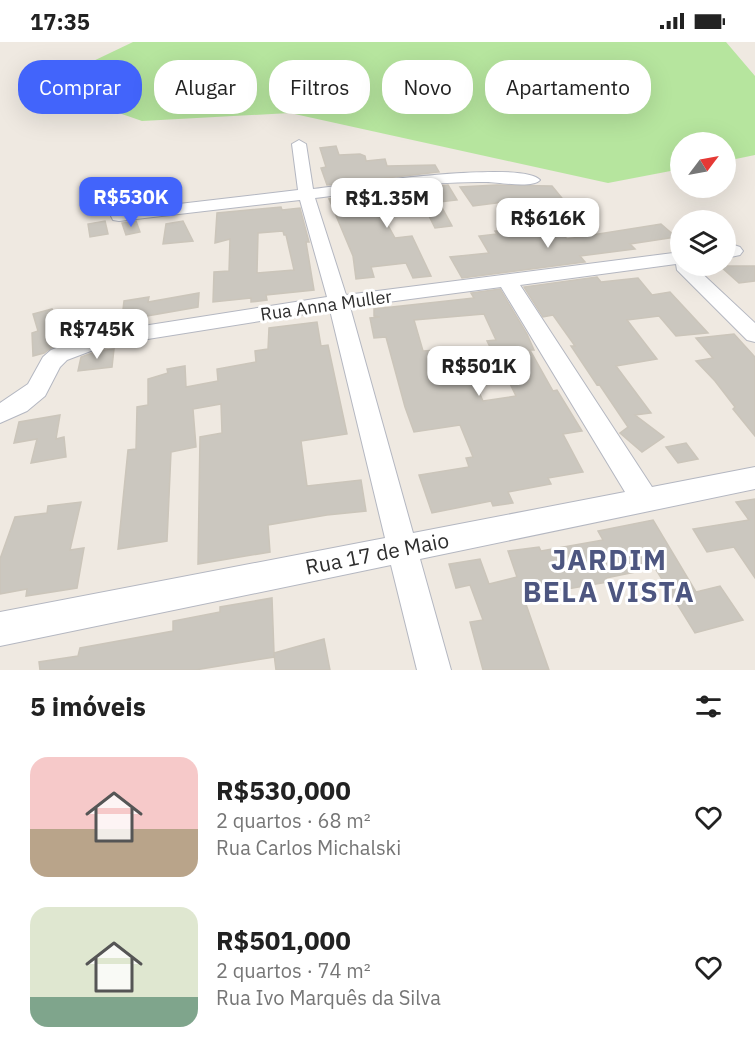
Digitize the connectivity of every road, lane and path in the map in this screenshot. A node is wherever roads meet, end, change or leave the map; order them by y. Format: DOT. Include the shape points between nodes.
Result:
graph roads {
  1 [pos="298,144"];
  2 [pos="532,180"];
  3 [pos="306,194"];
  4 [pos="119,216"];
  5 [pos="670,262"];
  6 [pos="695,276"];
  7 [pos="507,280"];
  8 [pos="338,302"];
  9 [pos="755,334"];
  10 [pos="0,414"];
  11 [pos="755,478"];
  12 [pos="645,500"];
  13 [pos="403,548"];
  14 [pos="0,629"];
  15 [pos="434,670"];
  1 -- 3 [label="street"];
  2 -- 3 [label="street" via="445,178"];
  3 -- 4 [label="street"];
  3 -- 8 [label="street"];
  5 -- 7 [label="street, Rua Anna Muller"];
  6 -- 9 [label="street"];
  7 -- 8 [label="street, Rua Anna Muller"];
  7 -- 12 [label="street"];
  8 -- 10 [label="street, Rua Anna Muller" via="82,344 59,355 37,390"];
  8 -- 13 [label="street"];
  11 -- 12 [label="street, Rua 17 de Maio"];
  12 -- 13 [label="street, Rua 17 de Maio"];
  13 -- 14 [label="street, Rua 17 de Maio"];
  13 -- 15 [label="street"];
}
